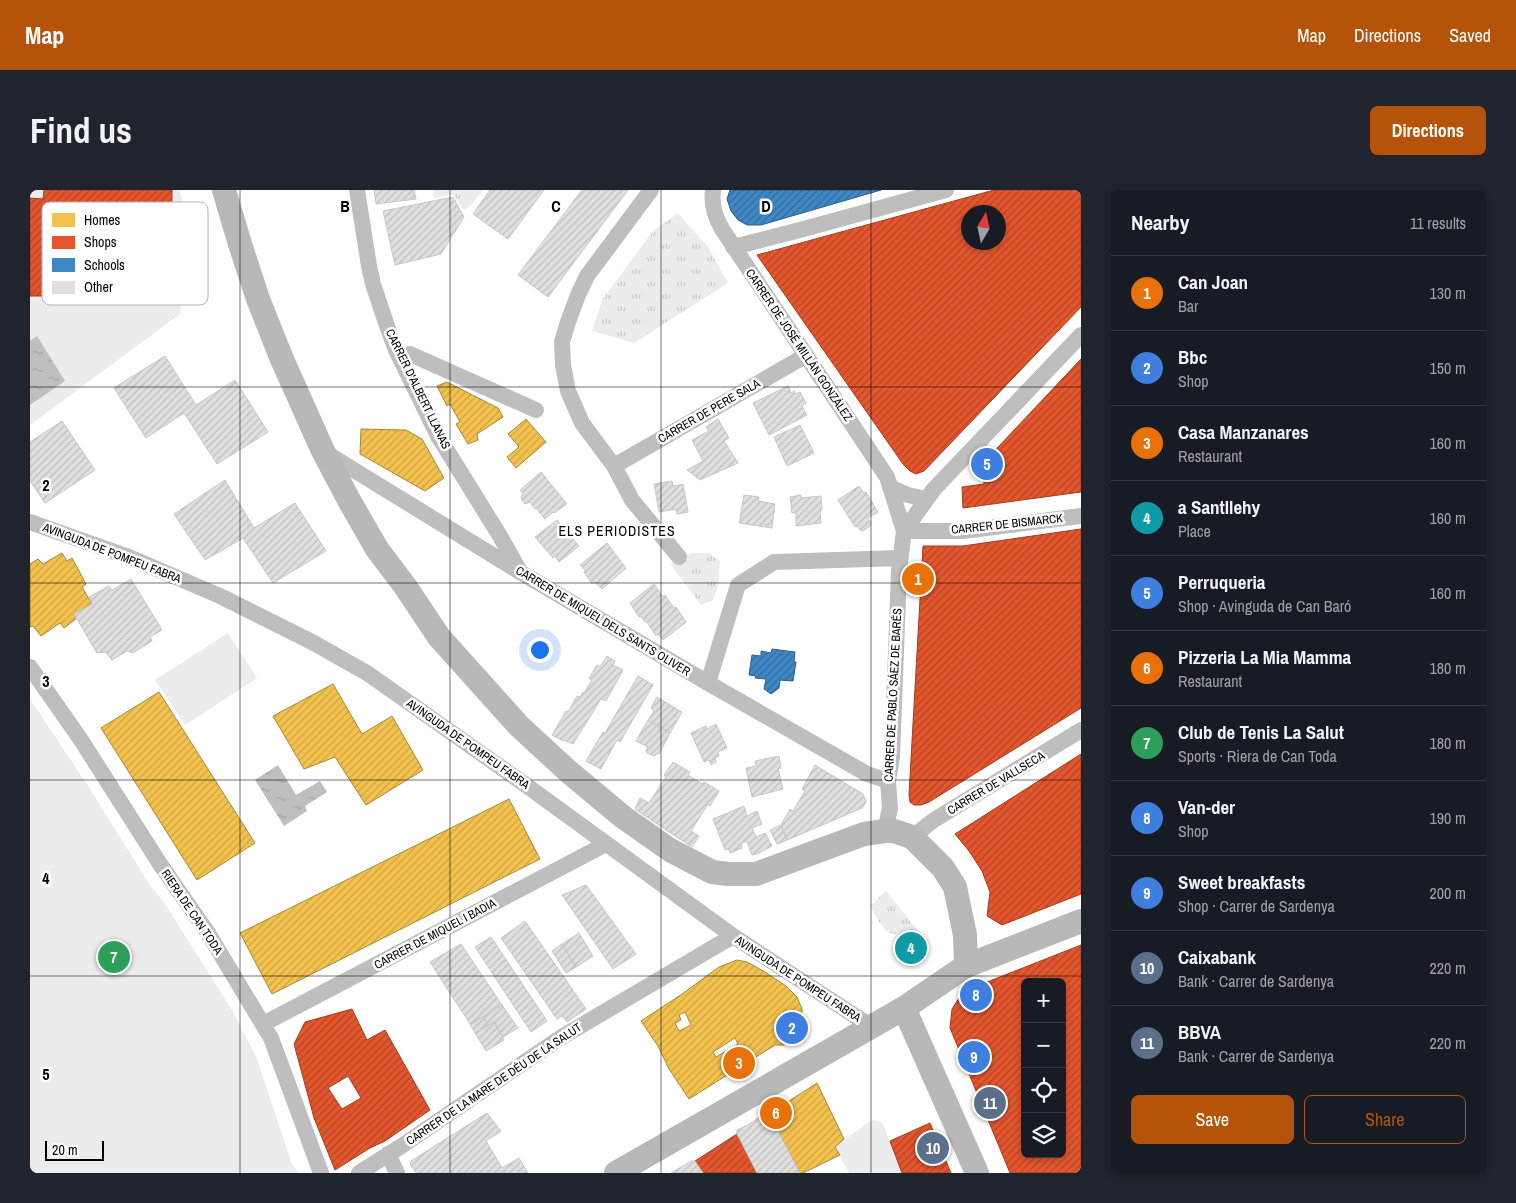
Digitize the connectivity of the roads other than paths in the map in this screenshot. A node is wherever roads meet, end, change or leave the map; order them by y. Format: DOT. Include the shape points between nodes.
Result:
graph roads {
  1 [pos="224,190"];
  2 [pos="357,190"];
  3 [pos="651,190"];
  4 [pos="946,190"];
  5 [pos="713,196"];
  6 [pos="733,247"];
  7 [pos="1081,335"];
  8 [pos="410,354"];
  9 [pos="805,356"];
  10 [pos="536,410"];
  11 [pos="324,451"];
  12 [pos="614,466"];
  13 [pos="890,487"];
  14 [pos="926,499"];
  15 [pos="1081,516"];
  16 [pos="30,522"];
  17 [pos="904,531"];
  18 [pos="679,557"];
  19 [pos="900,558"];
  20 [pos="520,572"];
  21 [pos="30,667"];
  22 [pos="708,683"];
  23 [pos="1081,730"];
  24 [pos="888,780"];
  25 [pos="885,831"];
  26 [pos="912,837"];
  27 [pos="606,844"];
  28 [pos="1081,921"];
  29 [pos="733,936"];
  30 [pos="966,966"];
  31 [pos="904,1008"];
  32 [pos="263,1024"];
  33 [pos="872,1027"];
  34 [pos="388,1154"];
  35 [pos="321,1173"];
  36 [pos="359,1173"];
  37 [pos="397,1173"];
  38 [pos="616,1173"];
  39 [pos="977,1173"];
  1 -- 11 [label="street" via="258,299"];
  2 -- 20 [label="street, CARRER D'ALBERT LLANAS" via="373,284 396,350 438,436"];
  3 -- 12 [label="street" via="587,276 562,342 568,391 582,424"];
  4 -- 6 [label="street"];
  5 -- 6 [label="street, CARRER DE JOSÉ MILLÁN GONZÁLEZ" via="719,224"];
  6 -- 9 [label="street, CARRER DE JOSÉ MILLÁN GONZÁLEZ"];
  7 -- 14 [label="street"];
  8 -- 10 [label="street"];
  9 -- 12 [label="street, CARRER DE PERE SALA"];
  9 -- 13 [label="street, CARRER DE JOSÉ MILLÁN GONZÁLEZ" via="887,477"];
  11 -- 20 [label="street, CARRER DE MIQUEL DELS SANTS OLIVER"];
  11 -- 25 [label="street" via="377,549 451,652 543,750 616,811 670,850 712,872 756,874 864,834"];
  12 -- 18 [label="street" via="632,500"];
  13 -- 14 [label="street"];
  13 -- 17 [label="street, CARRER DE JOSÉ MILLÁN GONZÁLEZ"];
  14 -- 17 [label="street"];
  15 -- 17 [label="street, CARRER DE BISMARCK" via="963,531"];
  16 -- 27 [label="street, AVINGUDA DE POMPEU FABRA" via="129,557 220,596 312,642 367,673"];
  17 -- 19 [label="street, CARRER DE PABLO SÁEZ DE BARÉS"];
  19 -- 22 [label="street" via="774,562 738,585"];
  19 -- 24 [label="street, CARRER DE PABLO SÁEZ DE BARÉS" via="892,757"];
  20 -- 22 [label="street, CARRER DE MIQUEL DELS SANTS OLIVER"];
  21 -- 32 [label="street, RIERA DE CAN TODA" via="208,933"];
  22 -- 24 [label="street, CARRER DE MIQUEL DELS SANTS OLIVER" via="867,774"];
  23 -- 26 [label="street, CARRER DE VALLSECA" via="934,820"];
  24 -- 25 [label="street, CARRER DE PABLO SÁEZ DE BARÉS" via="890,808"];
  25 -- 26 [label="street"];
  26 -- 30 [label="street" via="943,868 955,887"];
  27 -- 29 [label="street, AVINGUDA DE POMPEU FABRA"];
  27 -- 32 [label="street, CARRER DE MIQUEL I BADIA"];
  28 -- 30 [label="street"];
  29 -- 33 [label="street, AVINGUDA DE POMPEU FABRA"];
  29 -- 34 [label="street, CARRER DE LA MARE DE DÉU DE LA SALUT" via="560,1038"];
  30 -- 31 [label="street"];
  31 -- 33 [label="street"];
  31 -- 39 [label="street"];
  32 -- 35 [label="street, RIERA DE CAN TODA" via="272,1038"];
  33 -- 38 [label="street"];
  34 -- 36 [label="street, CARRER DE LA MARE DE DÉU DE LA SALUT"];
  34 -- 37 [label="street"];
}
